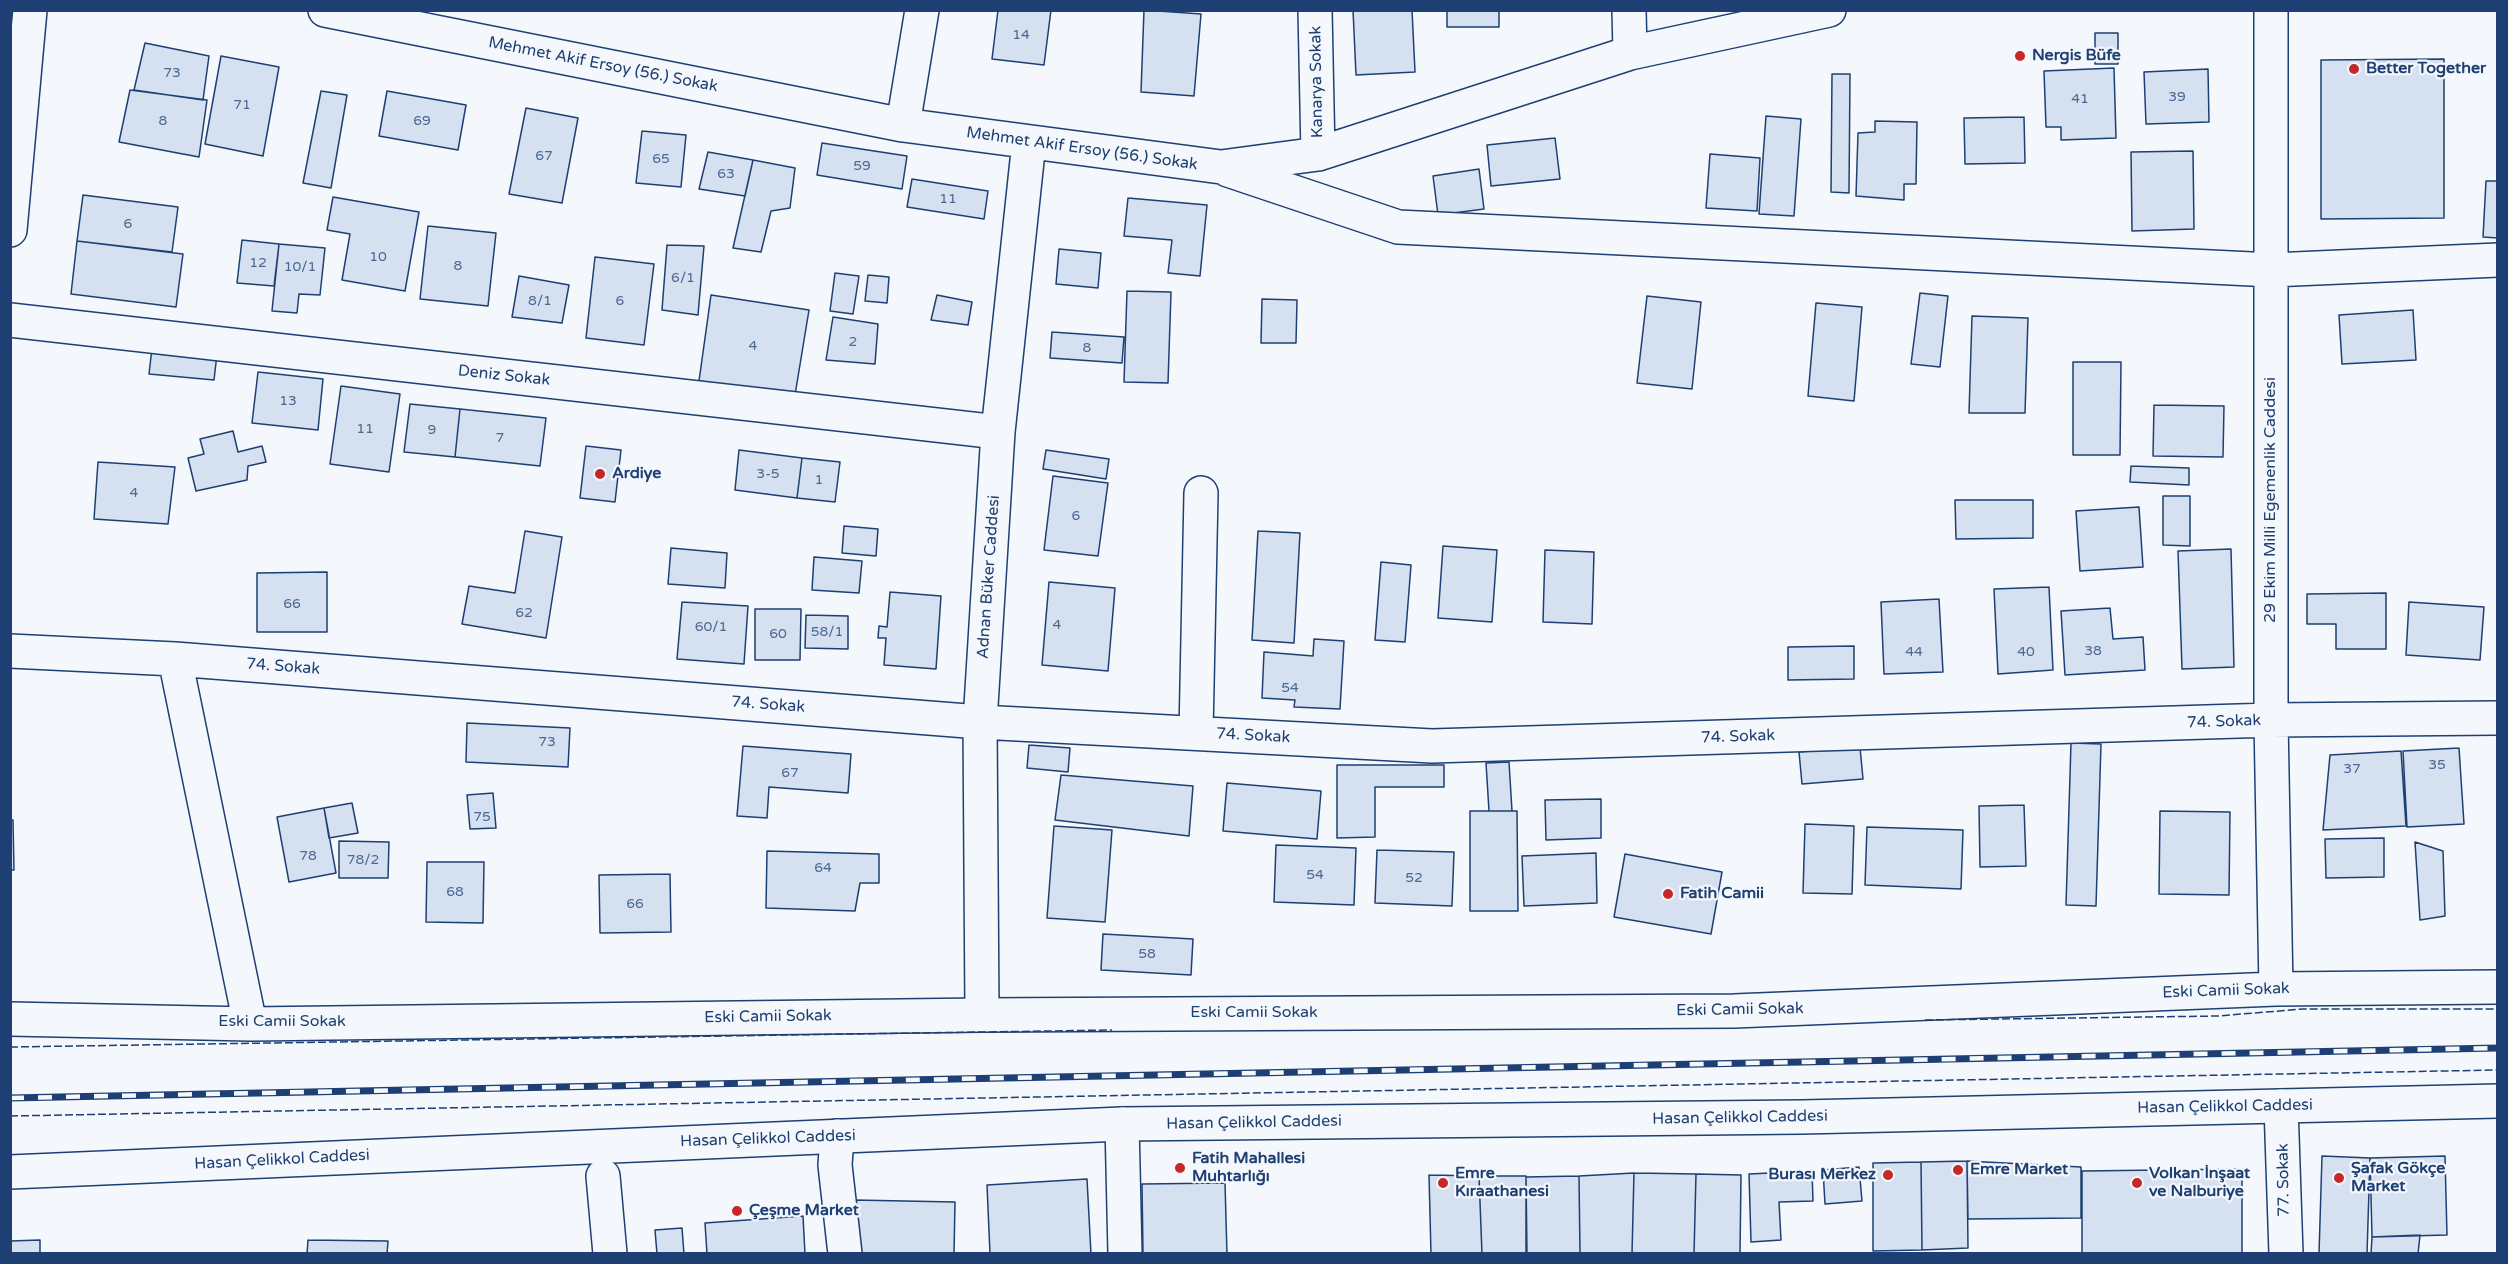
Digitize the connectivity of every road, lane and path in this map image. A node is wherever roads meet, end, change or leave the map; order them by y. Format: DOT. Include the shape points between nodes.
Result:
graph roads {
  1 [pos="30,10"];
  2 [pos="325,10"];
  3 [pos="922,10"];
  4 [pos="1315,10"];
  5 [pos="1629,10"];
  6 [pos="1829,10"];
  7 [pos="2271,10"];
  8 [pos="1630,53"];
  9 [pos="903,124"];
  10 [pos="1029,142"];
  11 [pos="1318,154"];
  12 [pos="1221,167"];
  13 [pos="10,230"];
  14 [pos="2498,260"];
  15 [pos="2272,270"];
  16 [pos="10,320"];
  17 [pos="998,432"];
  18 [pos="1201,493"];
  19 [pos="10,651"];
  20 [pos="175,659"];
  21 [pos="2498,718"];
  22 [pos="2271,720"];
  23 [pos="980,722"];
  24 [pos="1196,733"];
  25 [pos="2498,987"];
  26 [pos="2276,988"];
  27 [pos="982,1015"];
  28 [pos="10,1018"];
  29 [pos="250,1023"];
  30 [pos="2498,1101"];
  31 [pos="2282,1106"];
  32 [pos="1122,1124"];
  33 [pos="837,1136"];
  34 [pos="10,1172"];
  35 [pos="603,1176"];
  36 [pos="610,1254"];
  37 [pos="845,1254"];
  38 [pos="1125,1254"];
  39 [pos="2286,1254"];
  1 -- 13 [label="street"];
  2 -- 9 [label="street, Mehmet Akif Ersoy (56.) Sokak"];
  3 -- 9 [label="street"];
  4 -- 11 [label="street, Kanarya Sokak"];
  5 -- 8 [label="street"];
  6 -- 8 [label="street, Mehmet Akif Ersoy (56.) Sokak"];
  7 -- 15 [label="street, 29 Ekim Milli Egemenlik Caddesi"];
  8 -- 11 [label="street, Mehmet Akif Ersoy (56.) Sokak"];
  9 -- 10 [label="street, Mehmet Akif Ersoy (56.) Sokak"];
  10 -- 12 [label="street, Mehmet Akif Ersoy (56.) Sokak"];
  10 -- 17 [label="street, Adnan Büker Caddesi"];
  11 -- 12 [label="street, Mehmet Akif Ersoy (56.) Sokak"];
  12 -- 15 [label="street" via="1398,227"];
  14 -- 15 [label="street"];
  15 -- 22 [label="street, 29 Ekim Milli Egemenlik Caddesi"];
  16 -- 17 [label="street, Deniz Sokak"];
  17 -- 23 [label="street, Adnan Büker Caddesi"];
  18 -- 24 [label="street"];
  19 -- 20 [label="street, 74. Sokak"];
  20 -- 23 [label="street, 74. Sokak"];
  20 -- 29 [label="street"];
  21 -- 22 [label="street, 74. Sokak"];
  22 -- 24 [label="street, 74. Sokak" via="1432,746"];
  22 -- 26 [label="street, 29 Ekim Milli Egemenlik Caddesi"];
  23 -- 24 [label="street, 74. Sokak"];
  23 -- 27 [label="street, Adnan Büker Caddesi"];
  25 -- 26 [label="street, Eski Camii Sokak"];
  26 -- 27 [label="street, Eski Camii Sokak" via="1734,1011"];
  27 -- 29 [label="street, Eski Camii Sokak"];
  28 -- 29 [label="street, Eski Camii Sokak"];
  30 -- 31 [label="street, Hasan Çelikkol Caddesi"];
  31 -- 32 [label="street, Hasan Çelikkol Caddesi" via="1802,1117"];
  31 -- 39 [label="street, 77. Sokak"];
  32 -- 33 [label="street, Hasan Çelikkol Caddesi"];
  32 -- 38 [label="street"];
  33 -- 34 [label="street, Hasan Çelikkol Caddesi"];
  33 -- 37 [label="street" via="835,1165"];
  35 -- 36 [label="street"];
}
